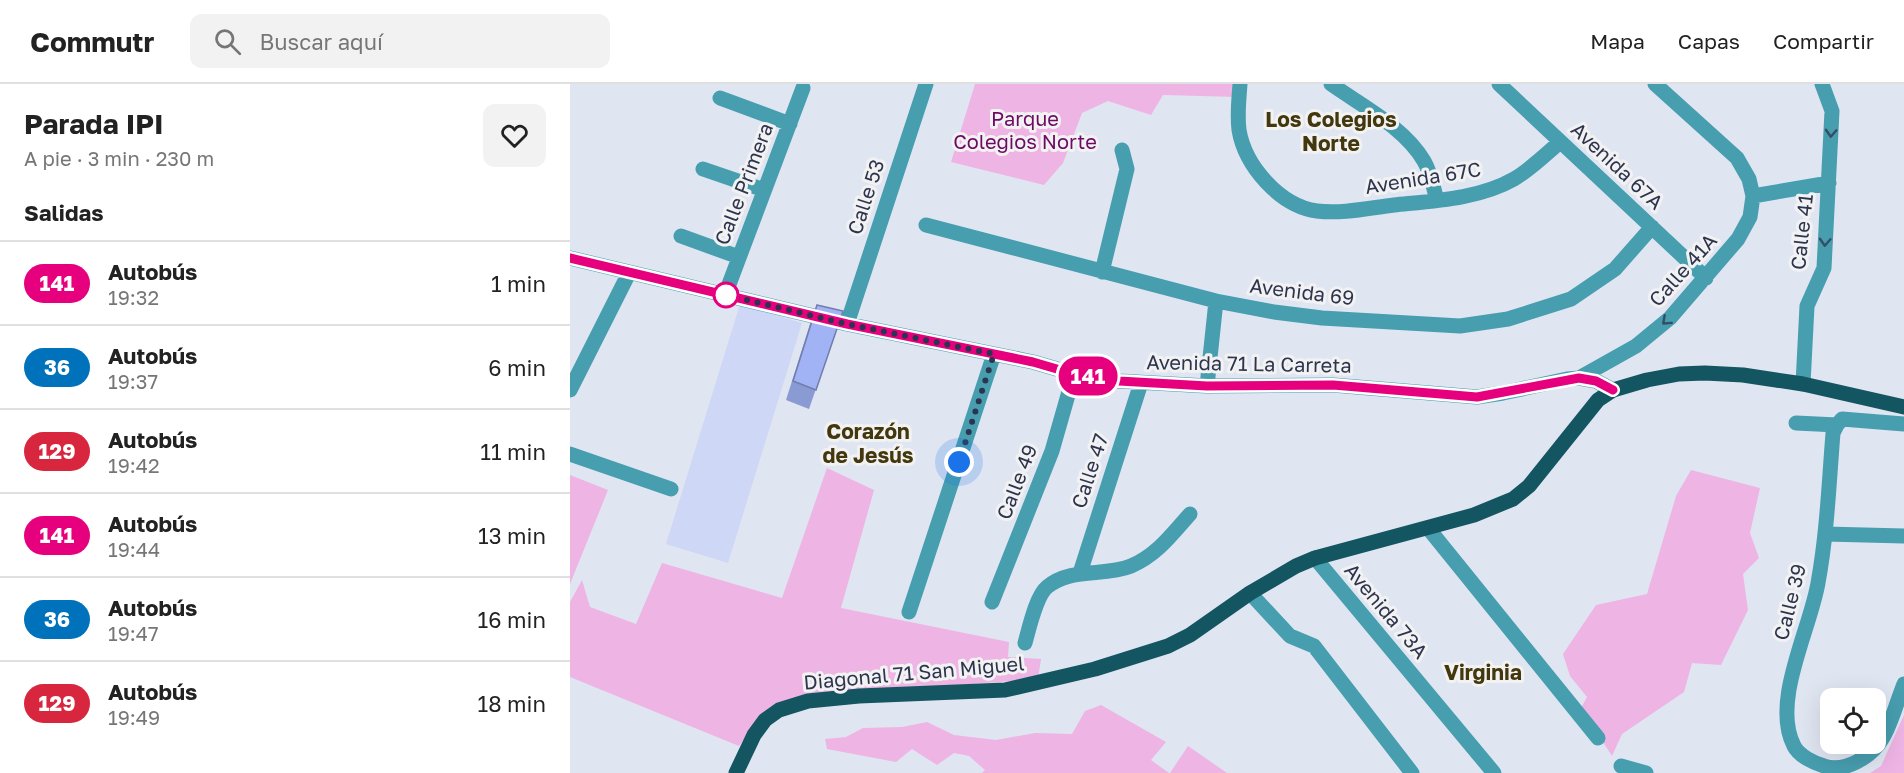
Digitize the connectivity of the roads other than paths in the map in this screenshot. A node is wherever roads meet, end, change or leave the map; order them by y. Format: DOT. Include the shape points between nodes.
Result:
graph roads {
  1 [pos="1240,84"];
  2 [pos="1331,84"];
  3 [pos="1499,84"];
  4 [pos="1655,84"];
  5 [pos="1822,84"];
  6 [pos="926,85"];
  7 [pos="803,88"];
  8 [pos="720,98"];
  9 [pos="790,124"];
  10 [pos="1560,142"];
  11 [pos="1122,150"];
  12 [pos="703,169"];
  13 [pos="1828,183"];
  14 [pos="764,190"];
  15 [pos="1753,196"];
  16 [pos="1437,200"];
  17 [pos="926,225"];
  18 [pos="1652,227"];
  19 [pos="681,236"];
  20 [pos="739,257"];
  21 [pos="570,258"];
  22 [pos="1102,272"];
  23 [pos="629,273"];
  24 [pos="1706,278"];
  25 [pos="725,295"];
  26 [pos="1216,301"];
  27 [pos="847,324"];
  28 [pos="994,354"];
  29 [pos="1621,354"];
  30 [pos="1074,374"];
  31 [pos="1579,378"];
  32 [pos="1141,382"];
  33 [pos="1803,384"];
  34 [pos="1207,386"];
  35 [pos="570,390"];
  36 [pos="1613,390"];
  37 [pos="1904,407"];
  38 [pos="1796,423"];
  39 [pos="1904,424"];
  40 [pos="1837,425"];
  41 [pos="570,454"];
  42 [pos="671,489"];
  43 [pos="1190,514"];
  44 [pos="1428,528"];
  45 [pos="1825,534"];
  46 [pos="1904,536"];
  47 [pos="1316,558"];
  48 [pos="1080,573"];
  49 [pos="1250,593"];
  50 [pos="992,602"];
  51 [pos="909,612"];
  52 [pos="1025,643"];
  53 [pos="1904,684"];
  54 [pos="1598,738"];
  55 [pos="1621,766"];
  56 [pos="736,773"];
  57 [pos="1412,773"];
  58 [pos="1494,773"];
  59 [pos="1646,773"];
  1 -- 16 [label="street, Avenida 67C" via="1238,110 1245,147 1266,181 1294,204 1338,212"];
  2 -- 16 [label="street" via="1401,134 1423,159"];
  3 -- 10 [label="street, Avenida 67A"];
  4 -- 15 [label="street" via="1737,158"];
  5 -- 13 [label="street, Calle 41, one-way" via="1832,111"];
  6 -- 27 [label="street, Calle 53"];
  7 -- 9 [label="street, Calle Primera"];
  8 -- 9 [label="street"];
  9 -- 14 [label="street, Calle Primera"];
  10 -- 16 [label="street, Avenida 67C" via="1537,163 1495,188"];
  10 -- 18 [label="street, Avenida 67A"];
  11 -- 22 [label="street" via="1127,170"];
  12 -- 14 [label="street"];
  13 -- 15 [label="street"];
  13 -- 33 [label="street, Calle 41, one-way" via="1824,268 1808,306"];
  14 -- 20 [label="street, Calle Primera"];
  15 -- 24 [label="street, Calle 41A" via="1750,217 1738,239"];
  17 -- 22 [label="street, Avenida 69"];
  18 -- 24 [label="street, Avenida 67A"];
  18 -- 26 [label="street, Avenida 69" via="1615,269 1571,299 1508,319 1460,326 1322,318"];
  19 -- 20 [label="street"];
  20 -- 25 [label="street, Calle Primera"];
  21 -- 23 [label="street, Avenida 71 La Carreta"];
  22 -- 26 [label="street, Avenida 69"];
  23 -- 25 [label="street, Avenida 71 La Carreta"];
  23 -- 35 [label="street"];
  24 -- 29 [label="street, Calle 41A, one-way" via="1670,318"];
  25 -- 27 [label="street, Avenida 71 La Carreta"];
  26 -- 34 [label="street"];
  27 -- 28 [label="street, Avenida 71 La Carreta"];
  28 -- 30 [label="street, Avenida 71 La Carreta"];
  28 -- 51 [label="street"];
  29 -- 31 [label="street, Calle 41A"];
  29 -- 36 [label="street" via="1612,373"];
  30 -- 32 [label="street, Avenida 71 La Carreta"];
  30 -- 50 [label="street, Calle 49" via="1048,462"];
  31 -- 34 [label="street, Avenida 71 La Carreta" via="1477,397 1333,385"];
  31 -- 36 [label="street, Avenida 71 La Carreta"];
  32 -- 34 [label="street, Avenida 71 La Carreta"];
  32 -- 48 [label="street, Calle 47"];
  33 -- 36 [label="main road" via="1705,373 1679,374"];
  33 -- 37 [label="main road"];
  36 -- 44 [label="main road, Diagonal 71 San Miguel" via="1598,400 1529,486 1513,499"];
  38 -- 40 [label="street"];
  39 -- 40 [label="street" via="1842,419"];
  40 -- 45 [label="street, Calle 39" via="1833,433"];
  41 -- 42 [label="street"];
  43 -- 48 [label="street" via="1160,549 1131,566"];
  44 -- 47 [label="main road, Diagonal 71 San Miguel"];
  44 -- 54 [label="street"];
  45 -- 46 [label="street"];
  45 -- 53 [label="street, Calle 39" via="1818,585 1786,701 1786,728 1796,749 1828,767 1845,767 1867,756 1882,740"];
  47 -- 49 [label="main road, Diagonal 71 San Miguel"];
  47 -- 58 [label="street, Avenida 73A"];
  48 -- 52 [label="street" via="1046,587"];
  49 -- 56 [label="main road, Diagonal 71 San Miguel" via="1168,646 1051,681 1005,690 808,701 779,710 754,735"];
  49 -- 57 [label="street" via="1290,636 1314,646"];
  55 -- 59 [label="street"];
}
